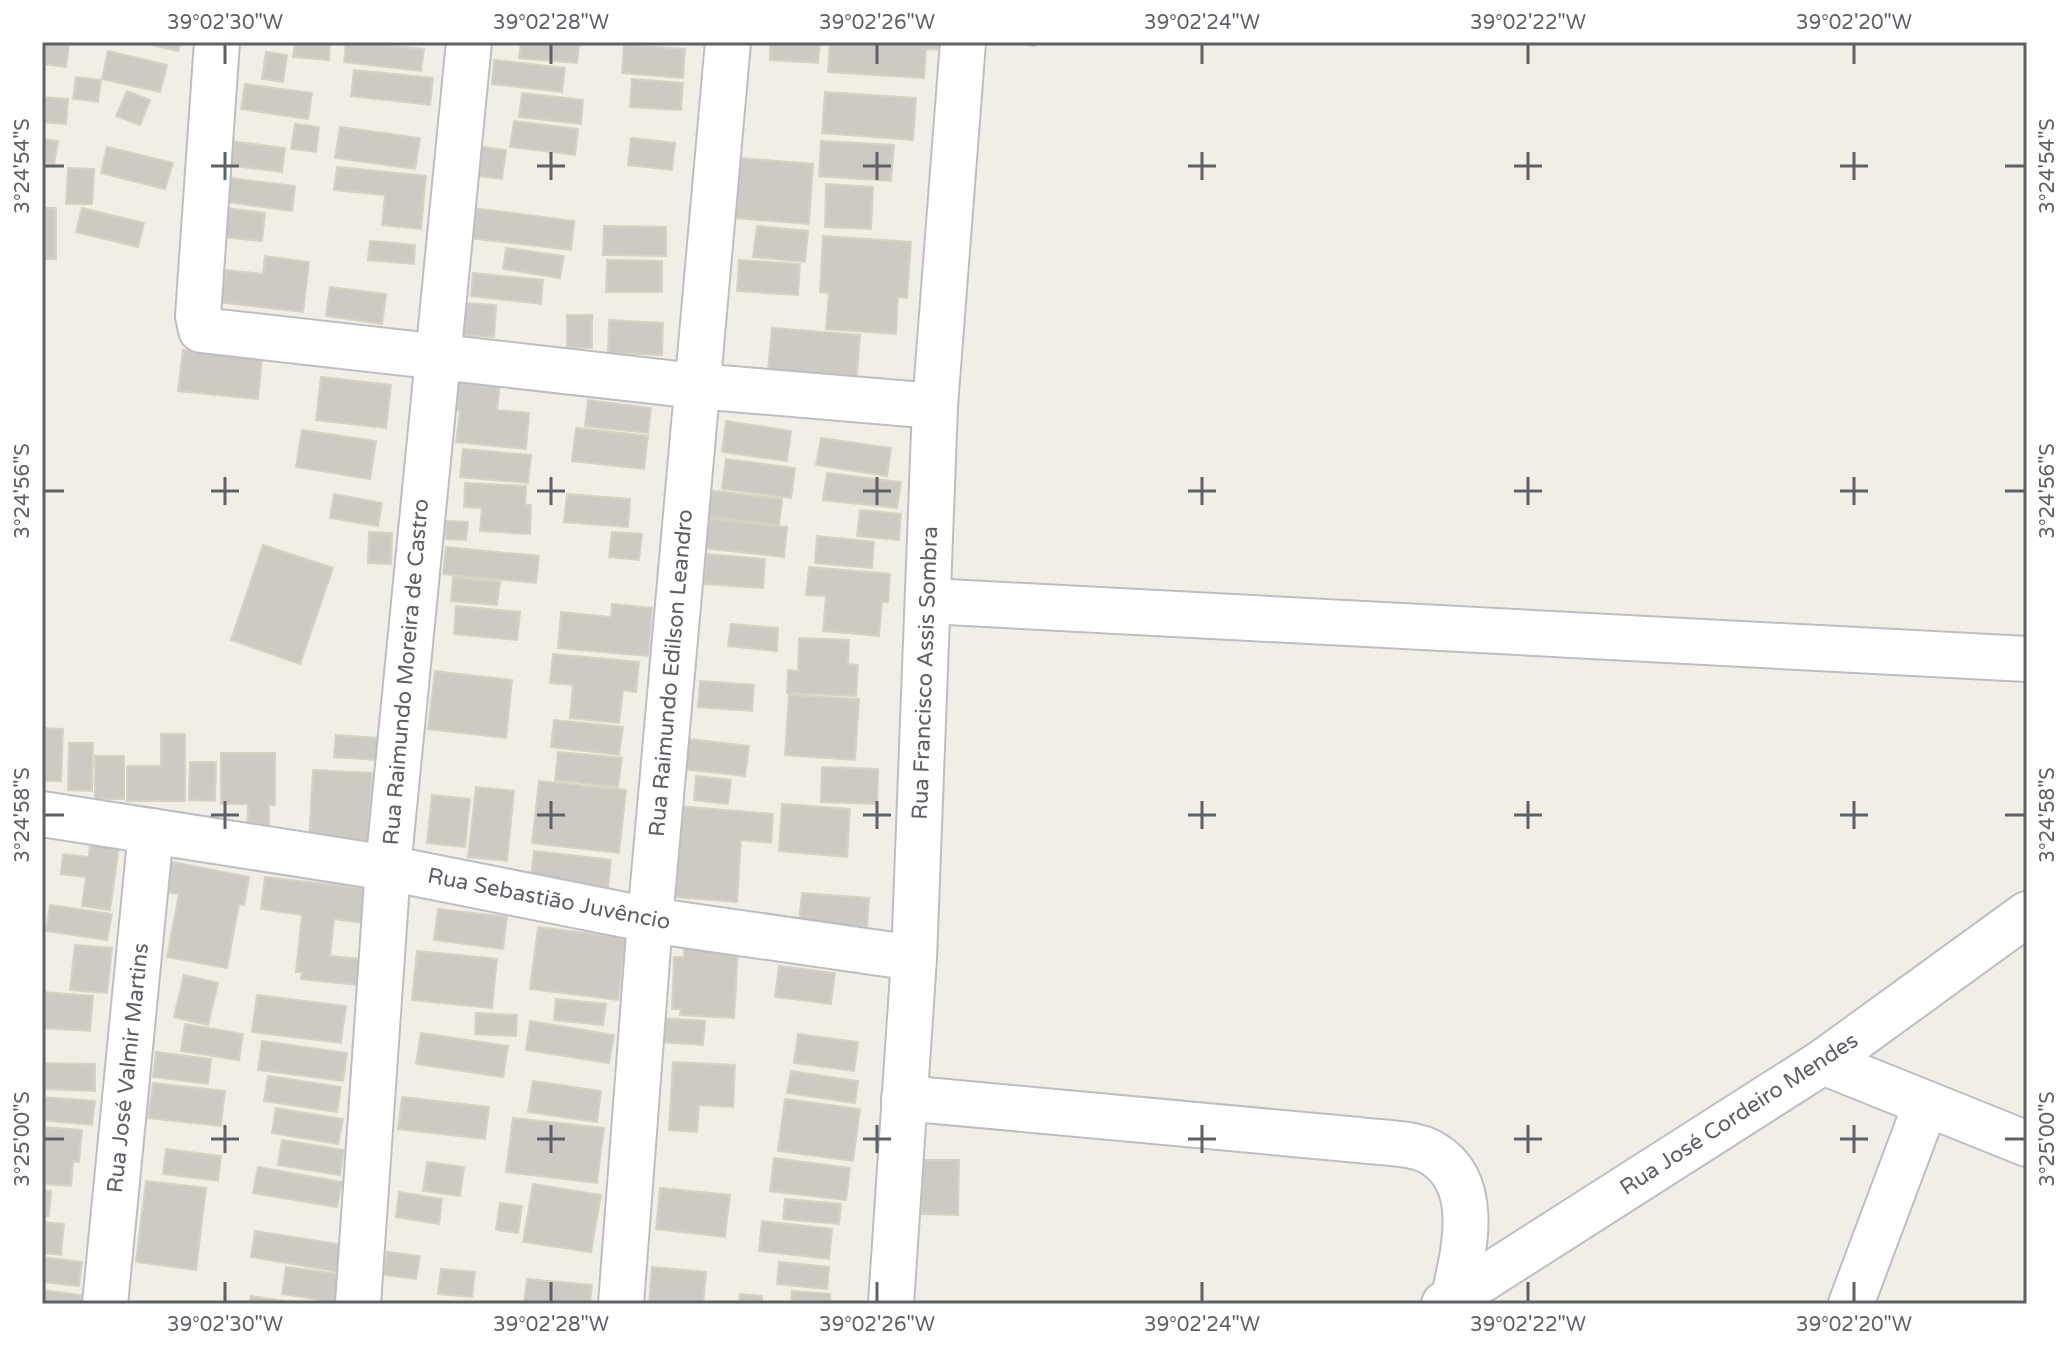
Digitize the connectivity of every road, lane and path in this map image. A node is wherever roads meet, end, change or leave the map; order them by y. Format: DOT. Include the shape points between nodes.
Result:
graph roads {
  1 [pos="217,42"];
  2 [pos="469,42"];
  3 [pos="728,42"];
  4 [pos="963,42"];
  5 [pos="436,357"];
  6 [pos="696,386"];
  7 [pos="935,406"];
  8 [pos="929,601"];
  9 [pos="2027,659"];
  10 [pos="42,814"];
  11 [pos="151,831"];
  12 [pos="388,868"];
  13 [pos="2027,914"];
  14 [pos="650,920"];
  15 [pos="914,958"];
  16 [pos="1823,1062"];
  17 [pos="904,1098"];
  18 [pos="1926,1104"];
  19 [pos="2027,1144"];
  20 [pos="1449,1300"];
  21 [pos="105,1304"];
  22 [pos="358,1304"];
  23 [pos="621,1304"];
  24 [pos="891,1304"];
  25 [pos="1851,1304"];
  1 -- 5 [label="street" via="201,330"];
  2 -- 5 [label="street, Rua Raimundo Moreira de Castro"];
  3 -- 6 [label="street, Rua Raimundo Edilson Leandro"];
  4 -- 7 [label="street, Rua Francisco Assis Sombra"];
  5 -- 6 [label="street"];
  5 -- 12 [label="street, Rua Raimundo Moreira de Castro"];
  6 -- 7 [label="street"];
  6 -- 14 [label="street, Rua Raimundo Edilson Leandro"];
  7 -- 8 [label="street, Rua Francisco Assis Sombra"];
  8 -- 9 [label="street"];
  8 -- 15 [label="street, Rua Francisco Assis Sombra"];
  10 -- 11 [label="street, Rua Sebastião Juvêncio"];
  11 -- 12 [label="street, Rua Sebastião Juvêncio"];
  11 -- 21 [label="street, Rua José Valmir Martins"];
  12 -- 14 [label="street, Rua Sebastião Juvêncio"];
  12 -- 22 [label="street, Rua Raimundo Moreira de Castro"];
  13 -- 16 [label="street, Rua José Cordeiro Mendes"];
  14 -- 15 [label="street, Rua Sebastião Juvêncio"];
  14 -- 23 [label="street, Rua Raimundo Edilson Leandro"];
  15 -- 17 [label="street, Rua Francisco Assis Sombra"];
  16 -- 18 [label="street"];
  16 -- 20 [label="street, Rua José Cordeiro Mendes"];
  17 -- 20 [label="street" via="1359,1140 1431,1152 1456,1173 1466,1215 1464,1254"];
  17 -- 24 [label="street, Rua Francisco Assis Sombra"];
  18 -- 19 [label="street"];
  18 -- 25 [label="street"];
}
